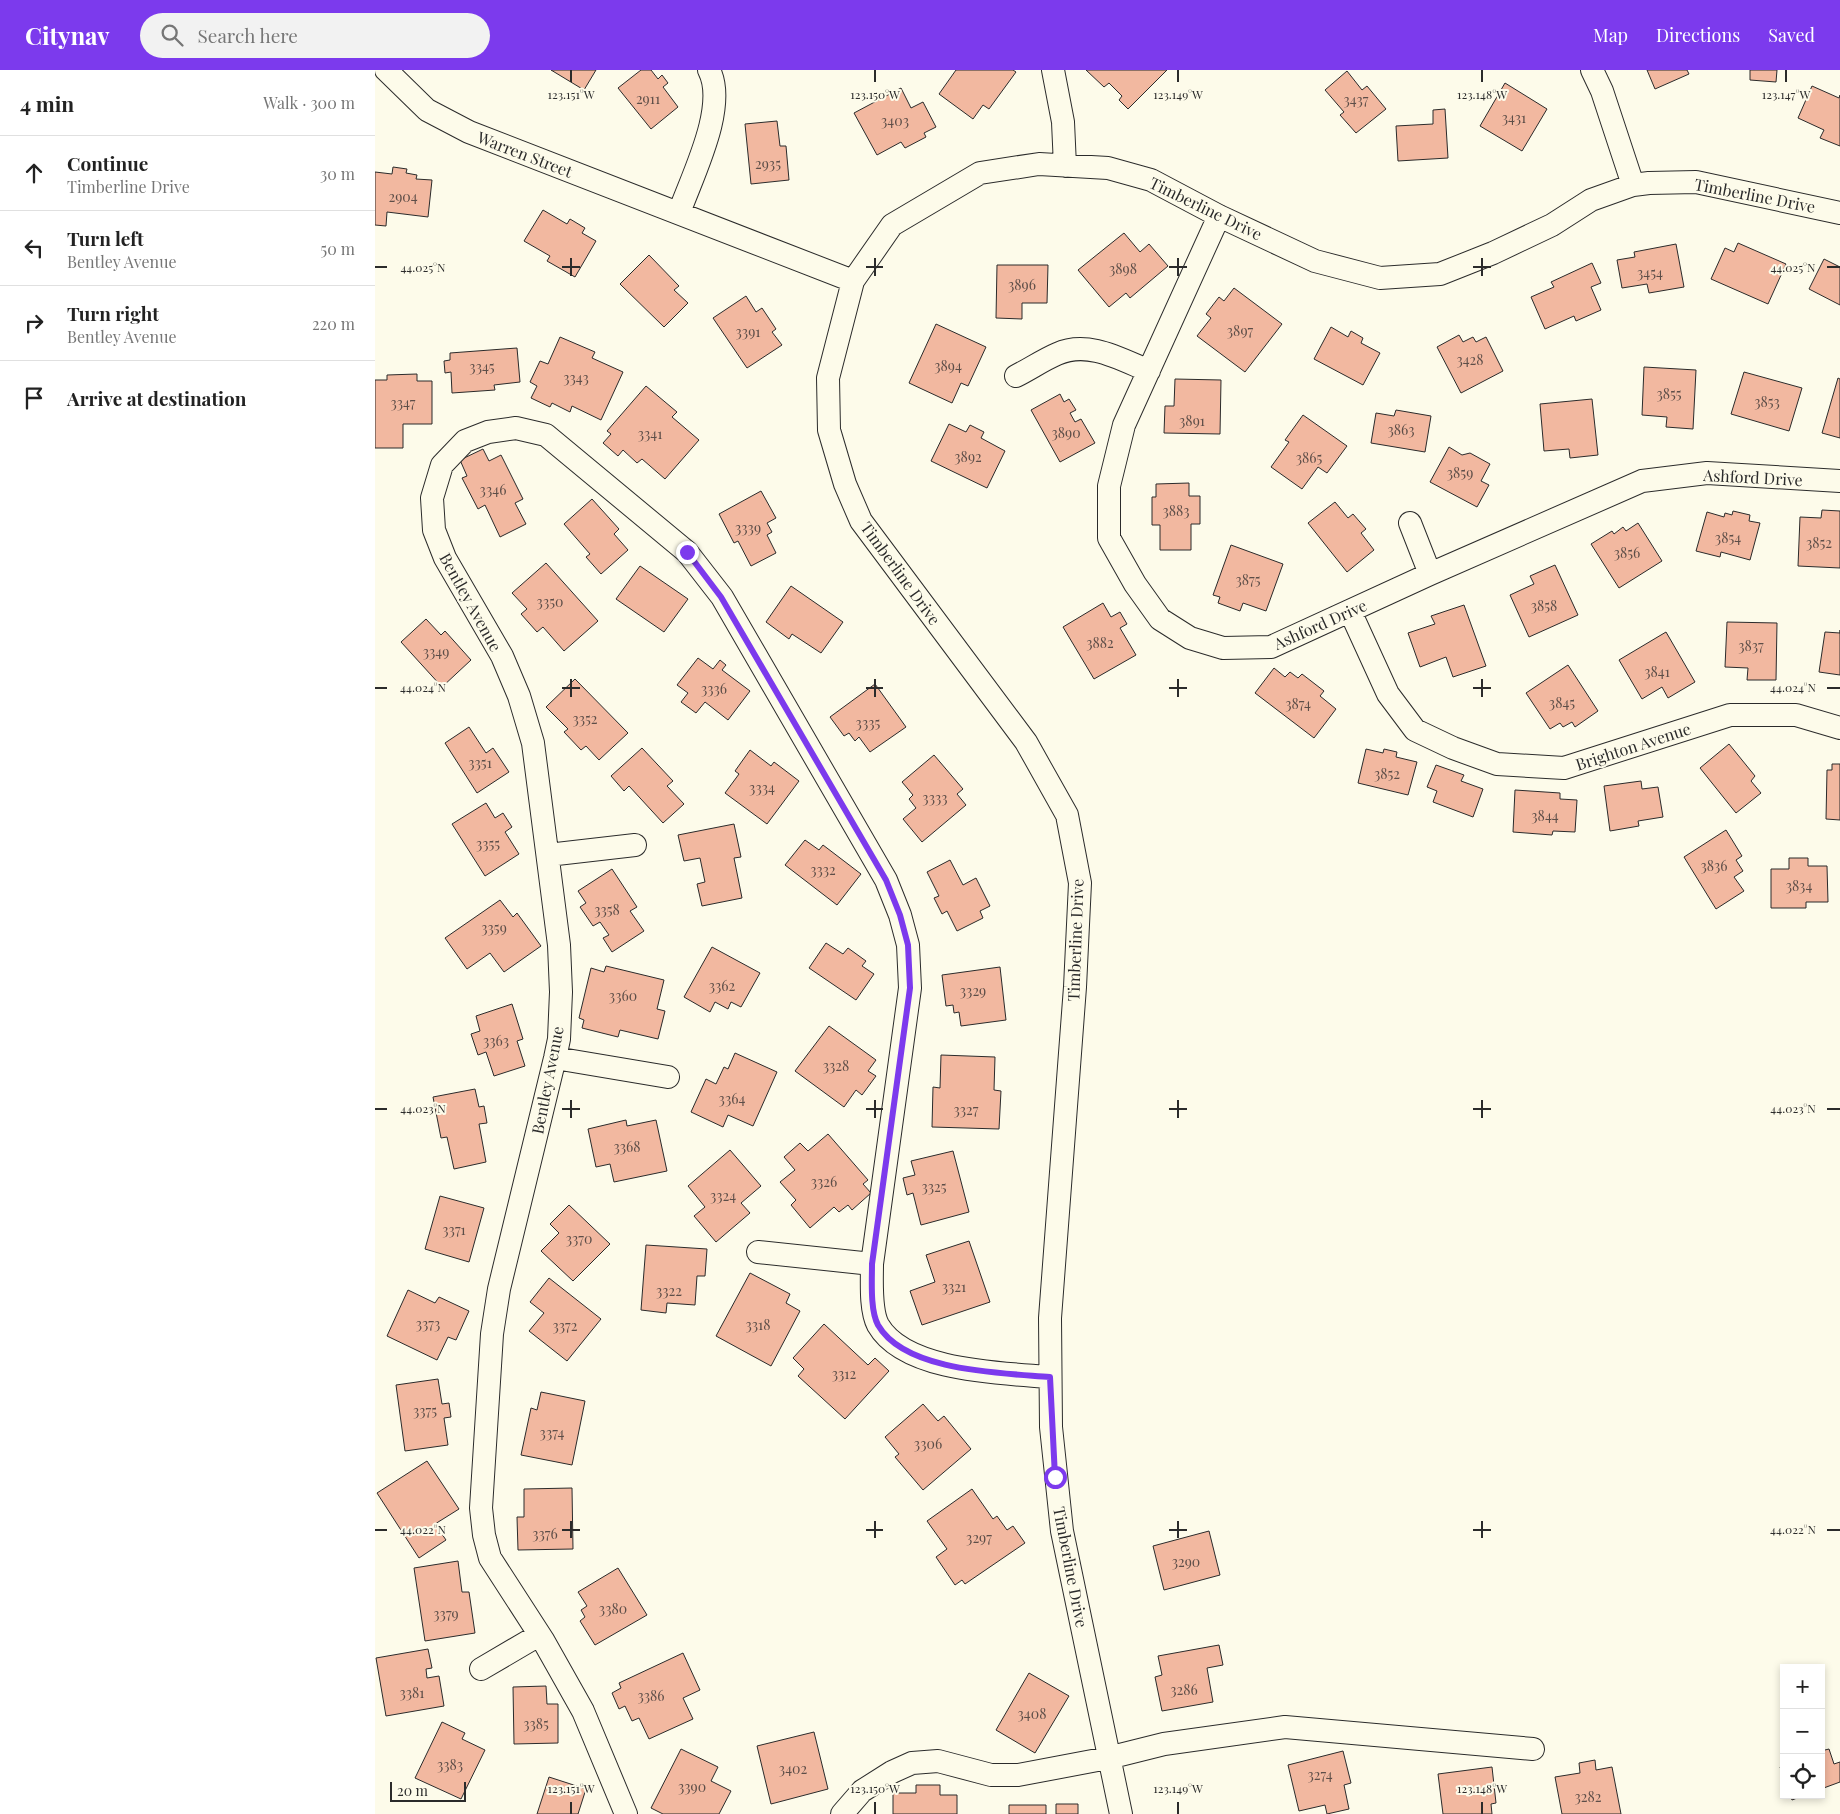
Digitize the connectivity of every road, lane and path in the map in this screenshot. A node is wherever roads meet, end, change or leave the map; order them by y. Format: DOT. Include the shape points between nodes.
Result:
graph roads {
  1 [pos="385,70"];
  2 [pos="709,70"];
  3 [pos="1053,70"];
  4 [pos="1593,70"];
  5 [pos="1065,166"];
  6 [pos="1633,185"];
  7 [pos="679,213"];
  8 [pos="1840,213"];
  9 [pos="1219,216"];
  10 [pos="853,281"];
  11 [pos="1149,371"];
  12 [pos="1016,376"];
  13 [pos="1840,481"];
  14 [pos="1410,523"];
  15 [pos="1430,574"];
  16 [pos="1350,611"];
  17 [pos="1840,728"];
  18 [pos="635,845"];
  19 [pos="548,855"];
  20 [pos="555,1058"];
  21 [pos="668,1077"];
  22 [pos="758,1252"];
  23 [pos="872,1264"];
  24 [pos="1050,1377"];
  25 [pos="539,1635"];
  26 [pos="481,1669"];
  27 [pos="1533,1749"];
  28 [pos="1108,1758"];
  29 [pos="626,1814"];
  30 [pos="842,1814"];
  31 [pos="1121,1814"];
  1 -- 7 [label="street, Warren Street" via="427,110 447,122"];
  2 -- 7 [label="street" via="715,87 713,118"];
  3 -- 5 [label="street" via="1063,122"];
  4 -- 6 [label="street"];
  5 -- 9 [label="street, Timberline Drive" via="1108,168 1151,180"];
  5 -- 10 [label="street, Timberline Drive" via="1039,164 980,173 892,226"];
  6 -- 8 [label="street, Timberline Drive" via="1696,182"];
  6 -- 9 [label="street, Timberline Drive" via="1591,200 1552,225 1440,274 1380,278 1334,266 1315,261"];
  7 -- 10 [label="street, Warren Street"];
  9 -- 11 [label="street, Ashford Drive"];
  10 -- 24 [label="street, Timberline Drive" via="828,378 829,430 845,484 861,521 1026,742 1067,815 1078,874 1075,987 1050,1318"];
  11 -- 12 [label="street" via="1086,348 1057,353"];
  11 -- 16 [label="street, Ashford Drive" via="1124,425 1109,486 1109,538 1135,584 1160,619 1190,638 1223,648 1271,647"];
  13 -- 15 [label="street, Ashford Drive" via="1707,472 1642,481"];
  14 -- 15 [label="street"];
  15 -- 16 [label="street, Ashford Drive"];
  16 -- 17 [label="street, Brighton Avenue" via="1388,694 1415,730 1497,764 1564,768 1730,714 1796,715"];
  18 -- 19 [label="street"];
  19 -- 20 [label="street, Bentley Avenue" via="561,973 559,1039"];
  19 -- 23 [label="street, Bentley Avenue" via="533,743 519,696 483,622 445,558 434,530 432,498 442,465 465,441 488,432 516,428 546,435 687,552 721,597 886,880 908,945 910,988"];
  20 -- 21 [label="street"];
  20 -- 25 [label="street, Bentley Avenue" via="499,1288 492,1334 481,1508 489,1558"];
  22 -- 23 [label="street"];
  23 -- 24 [label="street, Bentley Avenue" via="872,1296 878,1325 897,1345 921,1357 977,1372"];
  24 -- 28 [label="street, Timberline Drive" via="1051,1427 1062,1530"];
  25 -- 26 [label="street"];
  25 -- 29 [label="street, Bentley Avenue" via="583,1711"];
  27 -- 28 [label="street" via="1285,1728 1164,1744"];
  28 -- 30 [label="street" via="1018,1775 991,1775 938,1761 912,1763 862,1792"];
  28 -- 31 [label="street, Timberline Drive"];
}
